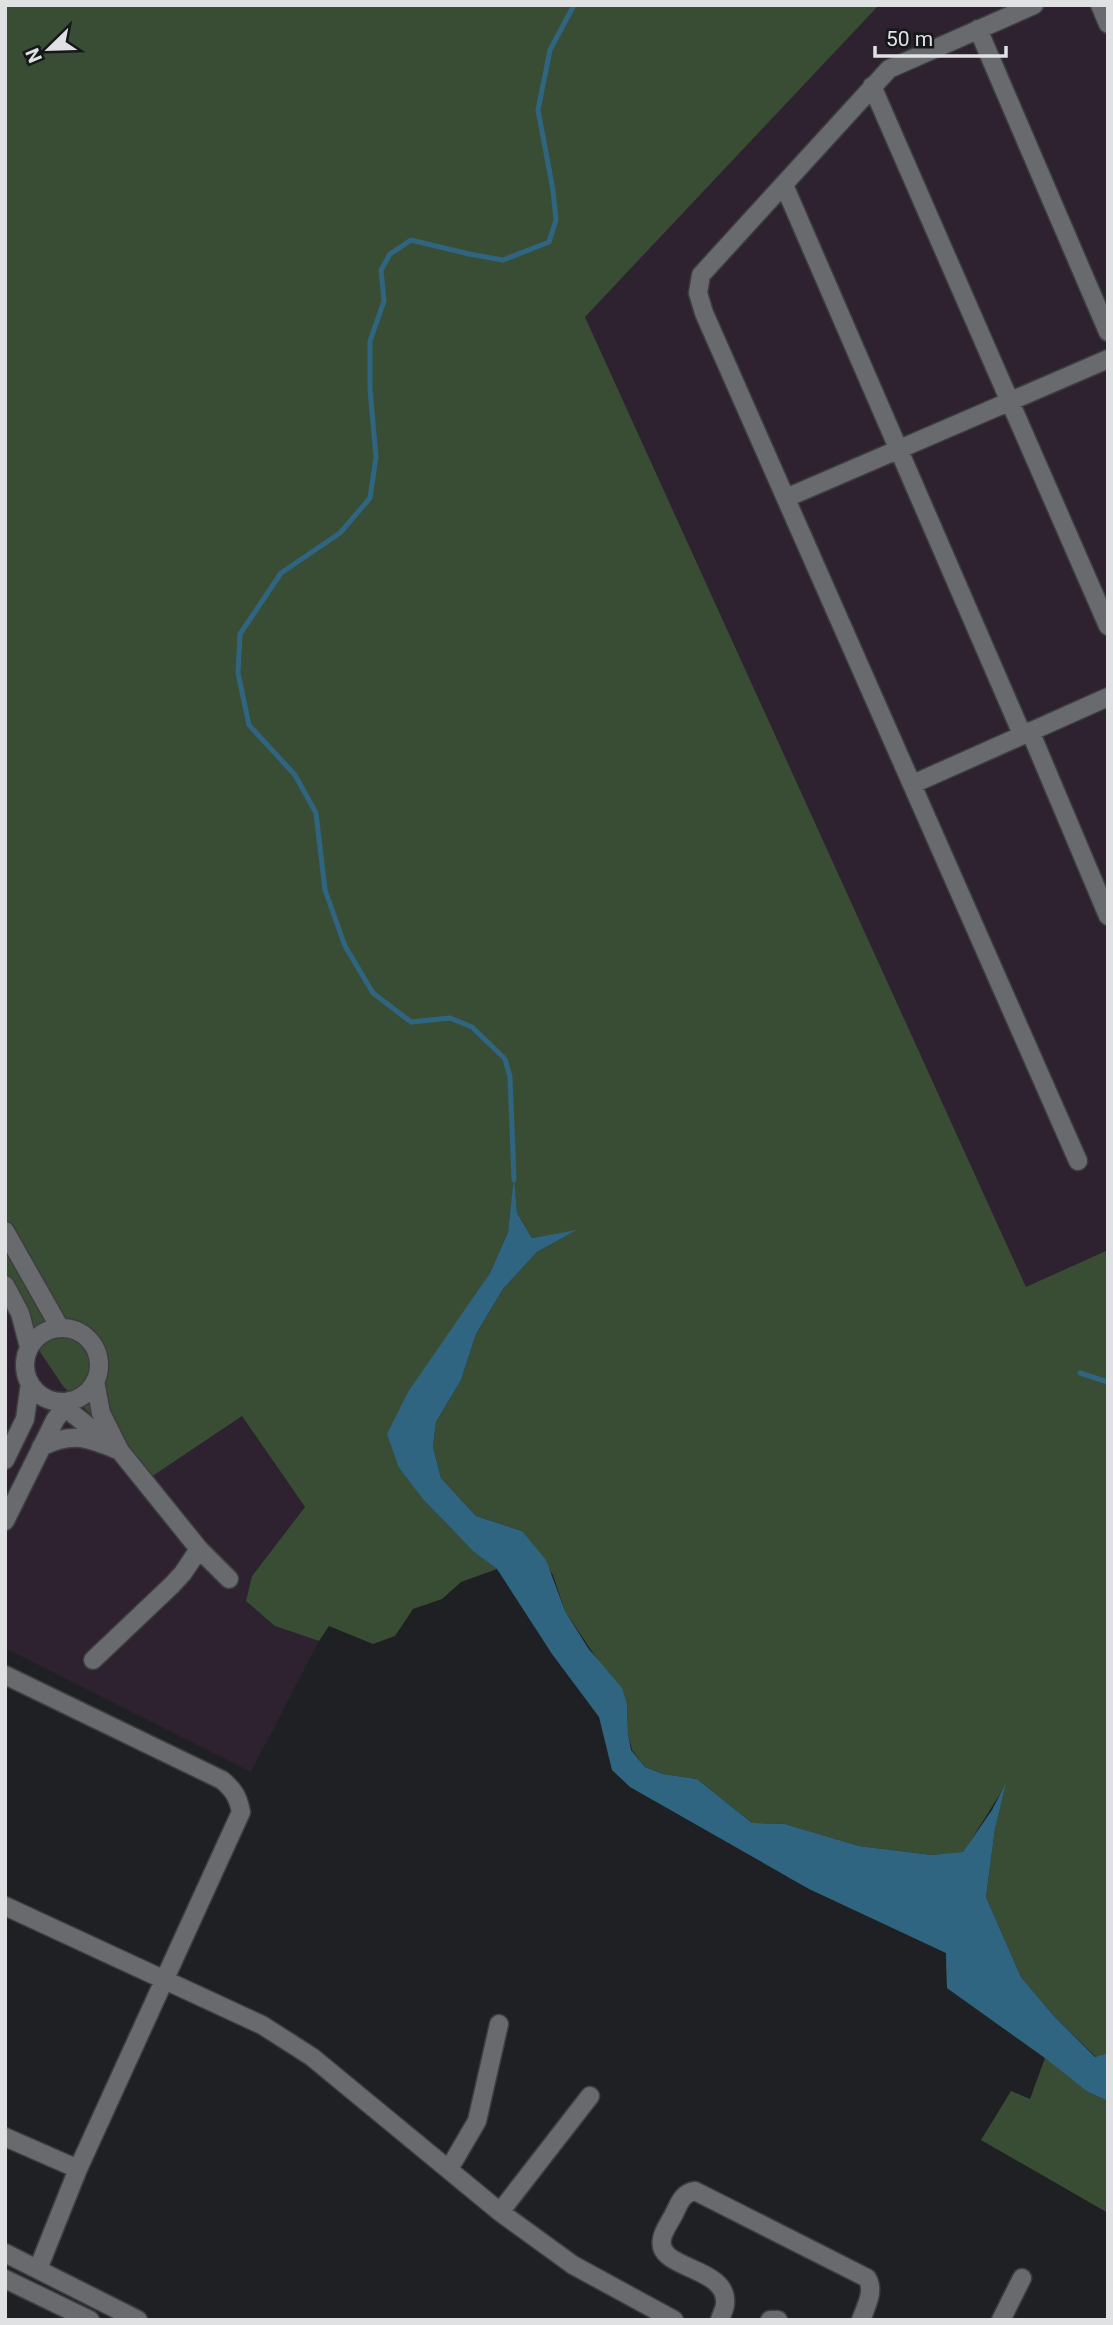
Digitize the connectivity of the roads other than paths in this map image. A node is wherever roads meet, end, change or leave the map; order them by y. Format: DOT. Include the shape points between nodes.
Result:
graph roads {
  1 [pos="1034,5"];
  2 [pos="1100,5"];
  3 [pos="1108,24"];
  4 [pos="978,29"];
  5 [pos="872,86"];
  6 [pos="784,185"];
  7 [pos="1108,332"];
  8 [pos="1108,359"];
  9 [pos="1010,401"];
  10 [pos="898,449"];
  11 [pos="786,498"];
  12 [pos="1108,626"];
  13 [pos="1108,697"];
  14 [pos="1026,732"];
  15 [pos="913,783"];
  16 [pos="1108,916"];
  17 [pos="1078,1161"];
  18 [pos="5,1231"];
  19 [pos="5,1284"];
  20 [pos="60,1328"];
  21 [pos="29,1347"];
  22 [pos="95,1381"];
  23 [pos="30,1383"];
  24 [pos="66,1404"];
  25 [pos="41,1447"];
  26 [pos="120,1451"];
  27 [pos="5,1460"];
  28 [pos="5,1521"];
  29 [pos="199,1549"];
  30 [pos="229,1579"];
  31 [pos="93,1660"];
  32 [pos="5,1675"];
  33 [pos="5,1906"];
  34 [pos="165,1981"];
  35 [pos="499,2024"];
  36 [pos="590,2096"];
  37 [pos="5,2137"];
  38 [pos="78,2169"];
  39 [pos="449,2169"];
  40 [pos="499,2212"];
  41 [pos="5,2253"];
  42 [pos="38,2269"];
  43 [pos="1022,2278"];
  44 [pos="5,2279"];
  45 [pos="90,2320"];
  46 [pos="138,2320"];
  47 [pos="674,2320"];
  48 [pos="720,2320"];
  49 [pos="770,2320"];
  50 [pos="778,2320"];
  51 [pos="861,2320"];
  52 [pos="1001,2320"];
  1 -- 4 [label="street"];
  2 -- 3 [label="street"];
  4 -- 5 [label="street" via="889,69"];
  4 -- 7 [label="street"];
  5 -- 6 [label="street"];
  5 -- 9 [label="street"];
  6 -- 10 [label="street"];
  6 -- 11 [label="street" via="701,275 698,293"];
  8 -- 9 [label="street"];
  9 -- 10 [label="street"];
  9 -- 12 [label="street"];
  10 -- 11 [label="street"];
  10 -- 14 [label="street"];
  11 -- 15 [label="street"];
  13 -- 14 [label="street"];
  14 -- 15 [label="street"];
  14 -- 16 [label="street"];
  15 -- 17 [label="street"];
  18 -- 20 [label="street"];
  19 -- 21 [label="street" via="20,1313"];
  20 -- 21 [label="street" via="39,1336"];
  20 -- 22 [label="street" via="82,1334 92,1345 98,1359"];
  21 -- 23 [label="street" via="25,1369"];
  22 -- 24 [label="street"];
  22 -- 26 [label="street" via="101,1413"];
  23 -- 24 [label="street" via="47,1398"];
  23 -- 27 [label="street" via="25,1419"];
  24 -- 25 [label="street"];
  24 -- 26 [label="street"];
  25 -- 26 [label="street" via="73,1436"];
  25 -- 28 [label="street"];
  26 -- 29 [label="street"];
  29 -- 30 [label="street"];
  29 -- 31 [label="street" via="172,1585"];
  32 -- 34 [label="street" via="222,1780 239,1799 241,1812"];
  33 -- 34 [label="street"];
  34 -- 38 [label="street"];
  34 -- 39 [label="street" via="262,2025 312,2057"];
  35 -- 39 [label="street" via="477,2121"];
  36 -- 40 [label="street"];
  37 -- 38 [label="street"];
  38 -- 42 [label="street"];
  39 -- 40 [label="street"];
  40 -- 47 [label="street" via="573,2265"];
  41 -- 42 [label="street"];
  42 -- 46 [label="street"];
  43 -- 52 [label="street"];
  44 -- 45 [label="street"];
  48 -- 51 [label="street" via="726,2304 716,2281 668,2257 662,2248 662,2238 690,2192 867,2278 870,2293"];
  49 -- 50 [label="street"];
}
